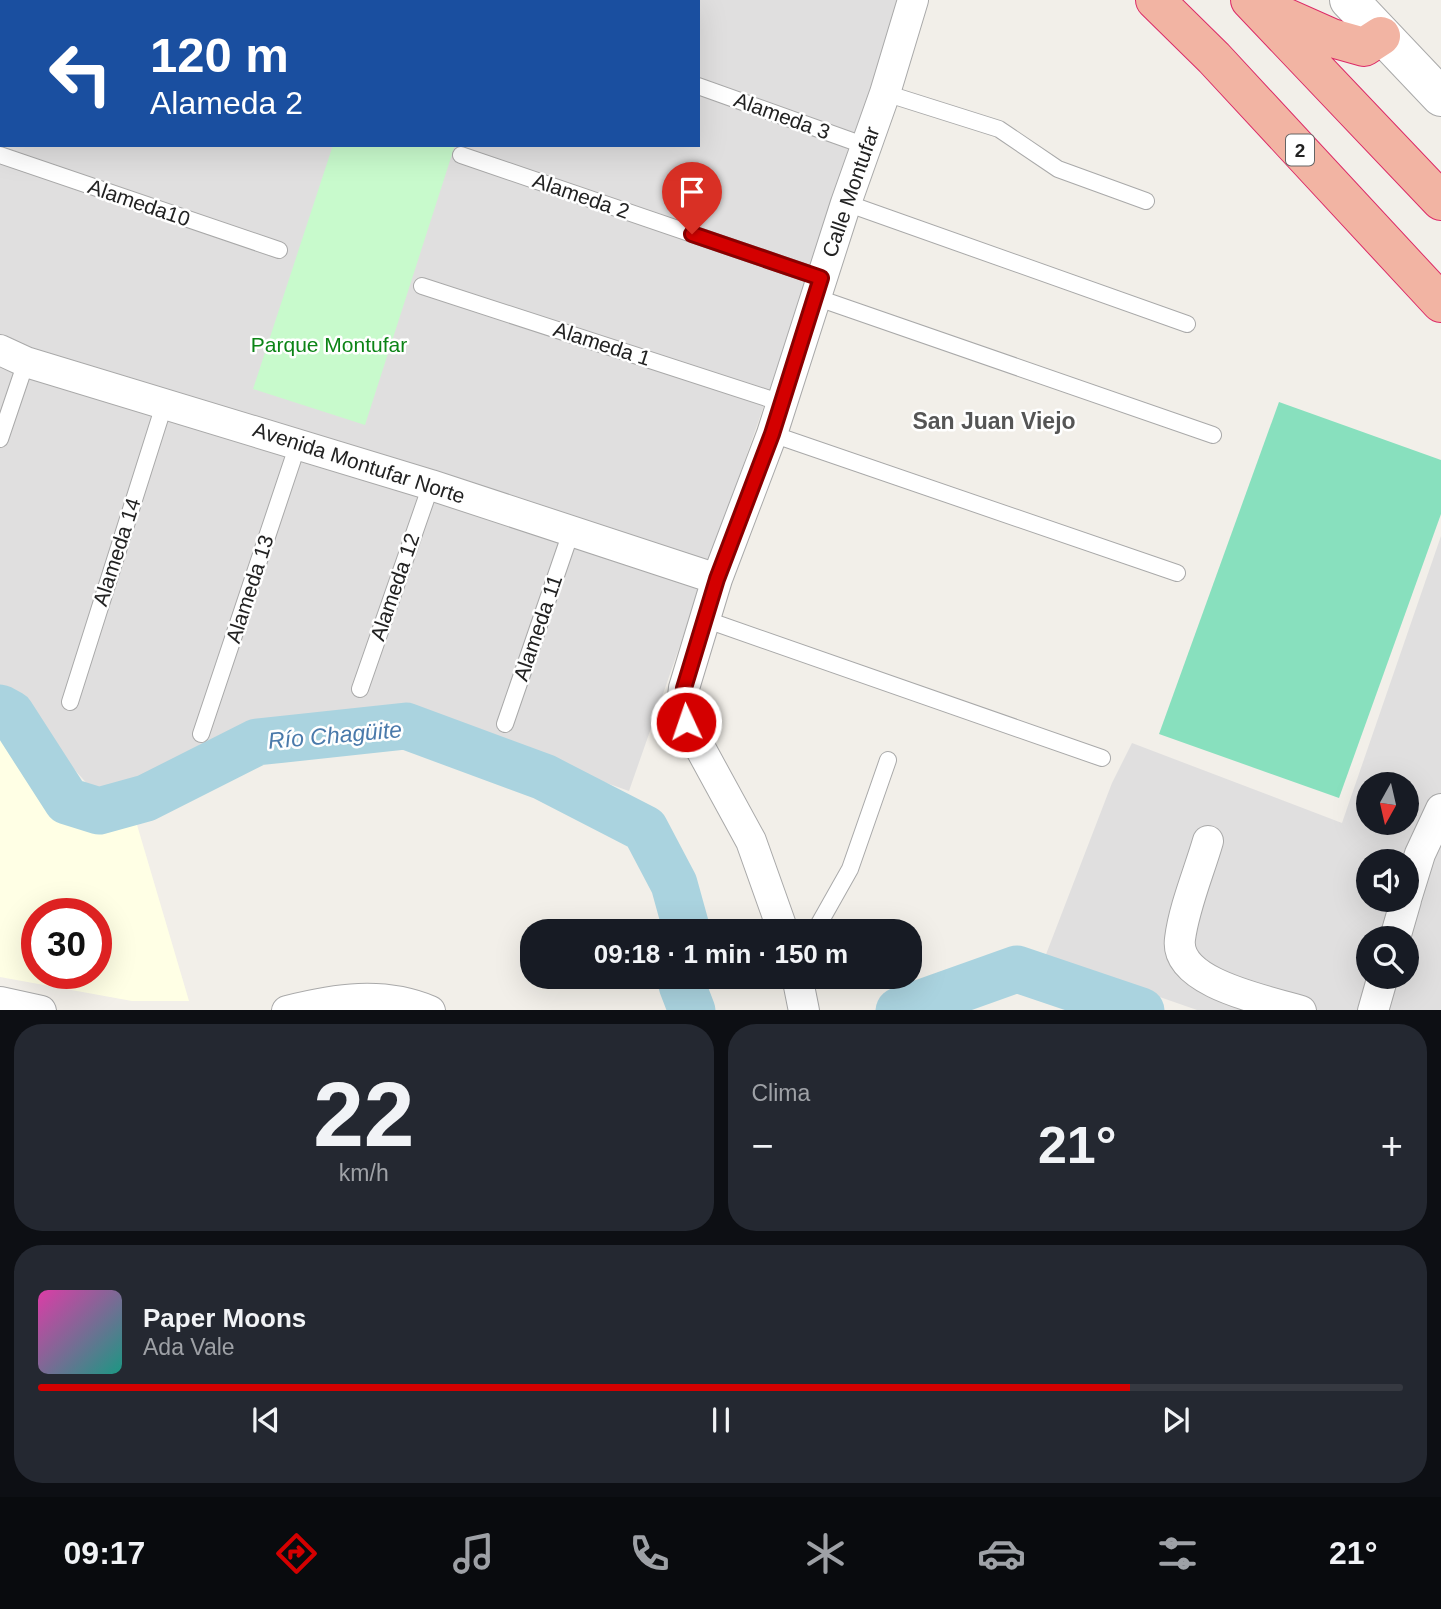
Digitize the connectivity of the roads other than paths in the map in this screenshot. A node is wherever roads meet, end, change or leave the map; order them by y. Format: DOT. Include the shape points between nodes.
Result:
graph roads {
  1 [pos="1155,0"];
  2 [pos="1349,0"];
  3 [pos="1251,1"];
  4 [pos="909,2"];
  5 [pos="1381,36"];
  6 [pos="700,87"];
  7 [pos="886,93"];
  8 [pos="1441,97"];
  9 [pos="866,146"];
  10 [pos="0,155"];
  11 [pos="461,155"];
  12 [pos="1146,201"];
  13 [pos="1441,201"];
  14 [pos="846,204"];
  15 [pos="279,250"];
  16 [pos="422,286"];
  17 [pos="818,288"];
  18 [pos="1441,303"];
  19 [pos="1188,324"];
  20 [pos="13,356"];
  21 [pos="165,402"];
  22 [pos="782,403"];
  23 [pos="772,434"];
  24 [pos="1213,435"];
  25 [pos="0,439"];
  26 [pos="298,444"];
  27 [pos="431,485"];
  28 [pos="571,532"];
  29 [pos="1177,573"];
  30 [pos="717,579"];
  31 [pos="707,620"];
  32 [pos="359,689"];
  33 [pos="70,702"];
  34 [pos="505,724"];
  35 [pos="201,734"];
  36 [pos="1102,758"];
  37 [pos="888,760"];
  38 [pos="1441,808"];
  39 [pos="1208,841"];
  40 [pos="1419,857"];
  41 [pos="779,919"];
  42 [pos="822,919"];
  43 [pos="800,989"];
  44 [pos="1379,989"];
  45 [pos="0,1002"];
  46 [pos="41,1010"];
  47 [pos="287,1010"];
  48 [pos="430,1010"];
  49 [pos="804,1010"];
  50 [pos="1301,1010"];
  51 [pos="1373,1010"];
  1 -- 18 [label="highway, 2"];
  2 -- 5 [label="street"];
  3 -- 5 [label="highway" via="1364,47"];
  3 -- 13 [label="highway"];
  4 -- 7 [label="street, Calle Montufar"];
  5 -- 8 [label="street"];
  6 -- 9 [label="lane, Alameda 3"];
  7 -- 9 [label="street, Calle Montufar"];
  7 -- 12 [label="lane" via="999,129 1058,169"];
  9 -- 14 [label="street, Calle Montufar"];
  10 -- 15 [label="lane, Alameda10"];
  11 -- 17 [label="lane, Alameda 2"];
  14 -- 17 [label="street, Calle Montufar"];
  14 -- 19 [label="lane"];
  16 -- 22 [label="lane, Alameda 1"];
  17 -- 22 [label="street, Calle Montufar"];
  17 -- 24 [label="lane, Alameda 2"];
  20 -- 21 [label="street, Avenida Montufar Norte"];
  20 -- 25 [label="lane"];
  21 -- 26 [label="street, Avenida Montufar Norte"];
  21 -- 33 [label="lane, Alameda 14"];
  22 -- 23 [label="street, Calle Montufar"];
  23 -- 29 [label="lane"];
  23 -- 30 [label="street, Calle Montufar"];
  26 -- 27 [label="street, Avenida Montufar Norte"];
  26 -- 35 [label="lane, Alameda 13"];
  27 -- 28 [label="street, Avenida Montufar Norte"];
  27 -- 32 [label="lane, Alameda 12"];
  28 -- 30 [label="street, Avenida Montufar Norte"];
  28 -- 34 [label="lane, Alameda 11"];
  30 -- 31 [label="street, Calle Montufar"];
  31 -- 36 [label="lane"];
  31 -- 41 [label="street, Calle Montufar" via="684,688 686,722 751,841"];
  37 -- 42 [label="lane" via="850,869"];
  38 -- 40 [label="street"];
  39 -- 50 [label="street" via="1179,942 1186,959 1201,978"];
  43 -- 49 [label="street"];
  44 -- 51 [label="street"];
  45 -- 46 [label="street"];
  47 -- 48 [label="street" via="331,999 369,998 413,1003"];
}
